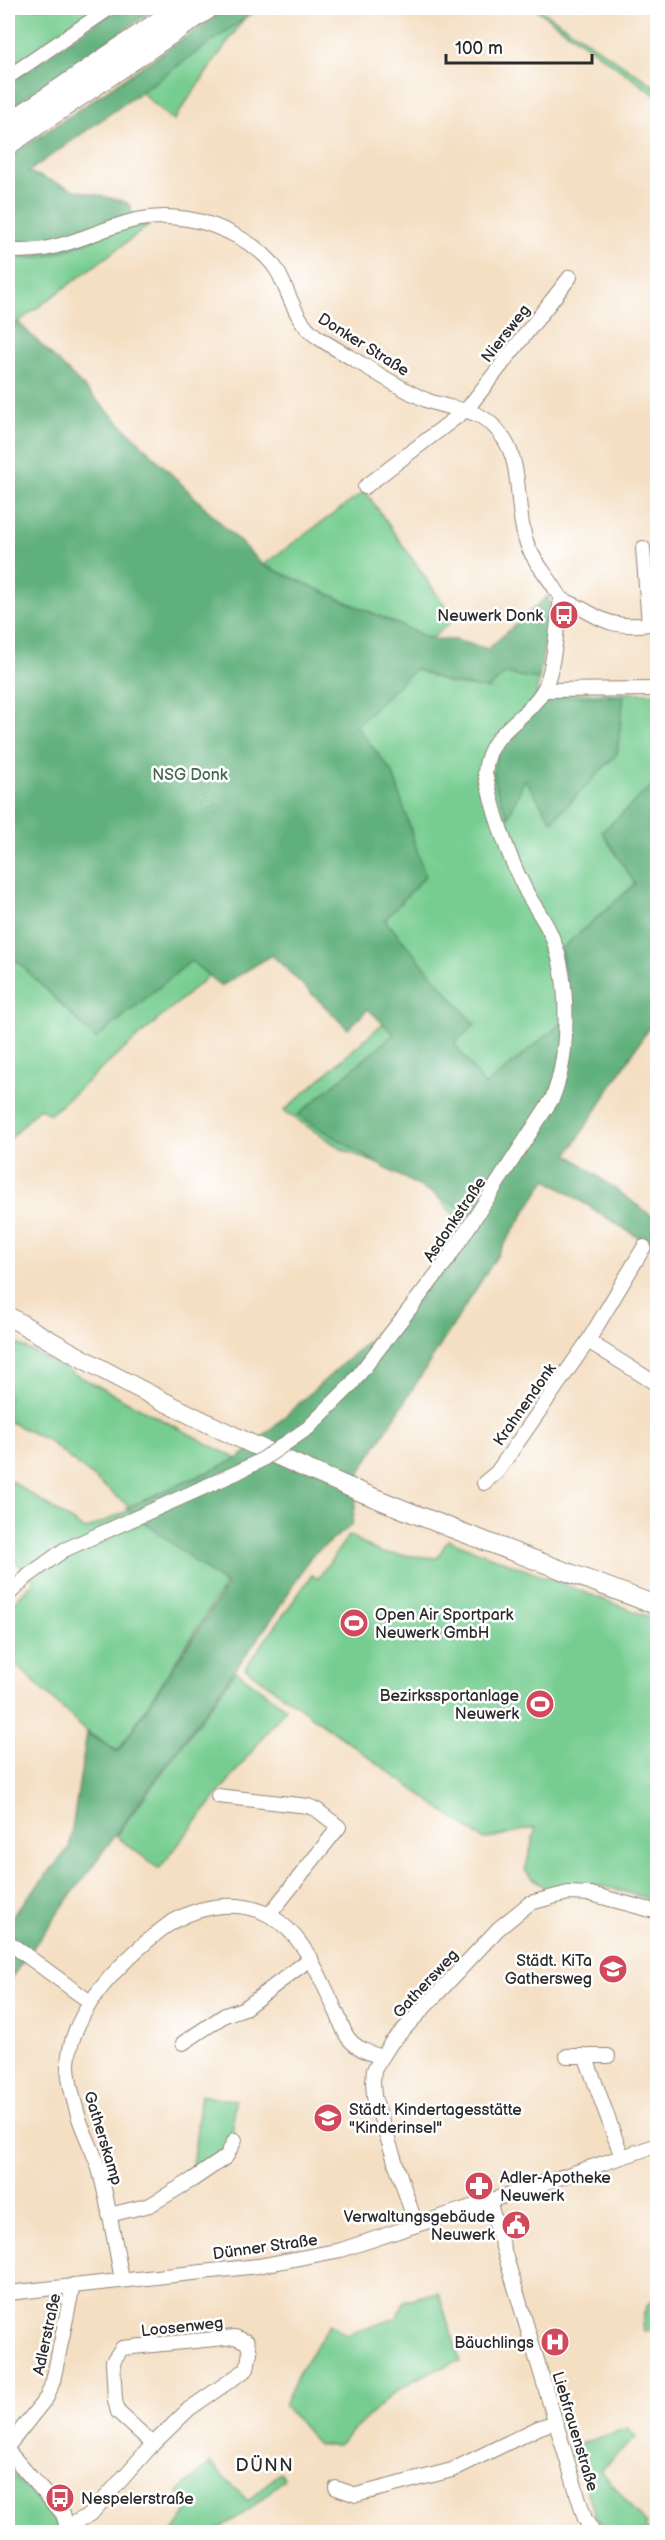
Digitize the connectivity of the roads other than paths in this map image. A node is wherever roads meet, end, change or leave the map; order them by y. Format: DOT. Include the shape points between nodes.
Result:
graph roads {
  1 [pos="110,8"];
  2 [pos="180,8"];
  3 [pos="208,8"];
  4 [pos="8,77"];
  5 [pos="8,125"];
  6 [pos="8,144"];
  7 [pos="8,251"];
  8 [pos="570,277"];
  9 [pos="467,409"];
  10 [pos="365,487"];
  11 [pos="643,548"];
  12 [pos="561,599"];
  13 [pos="657,689"];
  14 [pos="544,690"];
  15 [pos="644,1247"];
  16 [pos="8,1316"];
  17 [pos="588,1341"];
  18 [pos="657,1385"];
  19 [pos="484,1484"];
  20 [pos="8,1595"];
  21 [pos="657,1606"];
  22 [pos="218,1796"];
  23 [pos="657,1912"];
  24 [pos="269,1915"];
  25 [pos="8,1942"];
  26 [pos="311,1958"];
  27 [pos="90,2002"];
  28 [pos="183,2043"];
  29 [pos="585,2055"];
  30 [pos="567,2056"];
  31 [pos="608,2056"];
  32 [pos="381,2057"];
  33 [pos="235,2140"];
  34 [pos="657,2145"];
  35 [pos="622,2157"];
  36 [pos="489,2201"];
  37 [pos="109,2215"];
  38 [pos="416,2225"];
  39 [pos="122,2279"];
  40 [pos="73,2285"];
  41 [pos="8,2293"];
  42 [pos="555,2422"];
  43 [pos="153,2444"];
  44 [pos="8,2446"];
  45 [pos="8,2451"];
  46 [pos="336,2488"];
  47 [pos="68,2531"];
  48 [pos="593,2532"];
  1 -- 4 [label="street"];
  2 -- 5 [label="highway"];
  3 -- 6 [label="highway"];
  7 -- 9 [label="street, Donker Straße" via="58,246 146,218 170,217 212,225 231,233 266,258 278,272 297,314 315,336 400,387 428,400"];
  8 -- 9 [label="street, Niersweg"];
  9 -- 10 [label="street"];
  9 -- 12 [label="street, Donker Straße" via="482,417 505,440 512,455 527,544"];
  11 -- 12 [label="street" via="649,624 613,625"];
  12 -- 14 [label="street"];
  13 -- 14 [label="street"];
  14 -- 20 [label="street, Asdonkstraße, bridge" via="491,746 485,773 515,866 545,921 559,959 563,1054 552,1099 446,1262 350,1386 308,1428 237,1472 64,1550"];
  15 -- 17 [label="street, Krahnendonk"];
  16 -- 21 [label="main road" via="248,1443 346,1486"];
  17 -- 18 [label="street"];
  17 -- 19 [label="street, Krahnendonk" via="497,1472"];
  22 -- 24 [label="street" via="308,1806 339,1827"];
  23 -- 32 [label="street, Gathersweg" via="591,1894 568,1893 530,1903 498,1929"];
  24 -- 26 [label="street, Gatherskamp" via="284,1926"];
  24 -- 27 [label="street, Gatherskamp" via="230,1905 182,1916 142,1946"];
  25 -- 27 [label="street"];
  26 -- 28 [label="street" via="245,2008 225,2015"];
  26 -- 32 [label="street, Gatherskamp" via="349,2039"];
  27 -- 37 [label="street, Gatherskamp" via="72,2042 68,2064 76,2111 99,2171"];
  29 -- 30 [label="street"];
  29 -- 31 [label="street"];
  29 -- 35 [label="street"];
  32 -- 38 [label="street, Gathersweg" via="374,2076 374,2097"];
  33 -- 37 [label="street" via="226,2157 192,2181 150,2205"];
  34 -- 35 [label="street, Dünner Straße"];
  35 -- 36 [label="street, Dünner Straße"];
  36 -- 38 [label="street, Dünner Straße"];
  36 -- 42 [label="street, Liebfrauenstraße"];
  37 -- 39 [label="street, Gatherskamp"];
  38 -- 39 [label="street, Dünner Straße" via="314,2256 258,2266"];
  39 -- 40 [label="street, Dünner Straße"];
  40 -- 41 [label="street, Dünner Straße"];
  40 -- 44 [label="street, Adlerstraße" via="47,2397"];
  42 -- 46 [label="street" via="452,2470 356,2495"];
  42 -- 48 [label="street, Liebfrauenstraße" via="585,2519"];
  43 -- 43 [label="street, Loosenweg" via="189,2409 247,2369 247,2342 235,2337 119,2350 113,2361 118,2412"];
  43 -- 47 [label="street, Loosenweg" via="91,2514"];
  45 -- 47 [label="street" via="63,2514"];
}
